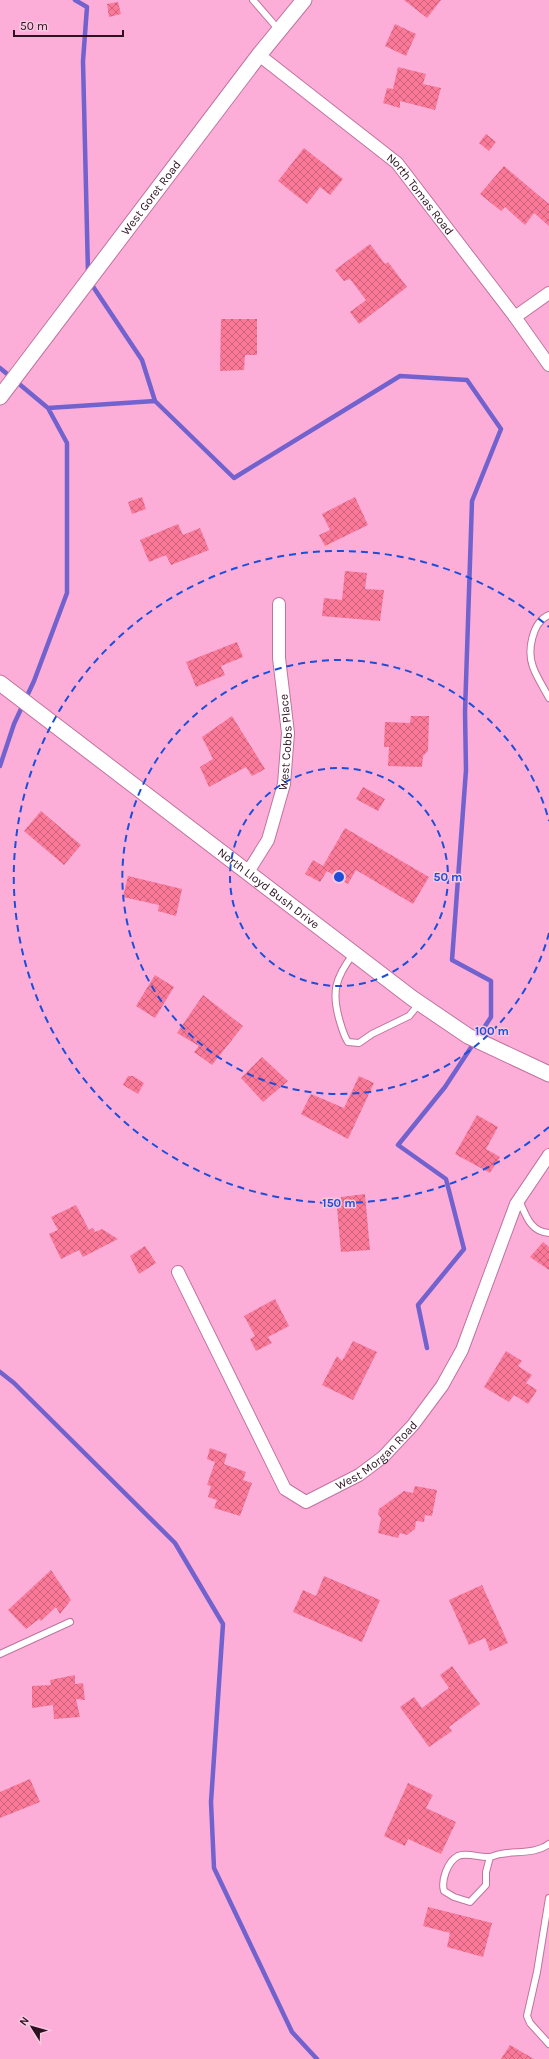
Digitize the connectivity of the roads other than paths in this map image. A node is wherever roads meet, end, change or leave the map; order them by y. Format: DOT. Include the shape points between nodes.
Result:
graph roads {
  1 [pos="253,0"];
  2 [pos="304,0"];
  3 [pos="280,31"];
  4 [pos="259,55"];
  5 [pos="549,293"];
  6 [pos="515,317"];
  7 [pos="549,364"];
  8 [pos="0,397"];
  9 [pos="279,604"];
  10 [pos="549,615"];
  11 [pos="0,683"];
  12 [pos="549,698"];
  13 [pos="248,872"];
  14 [pos="354,953"];
  15 [pos="419,1003"];
  16 [pos="549,1074"];
  17 [pos="549,1154"];
  18 [pos="519,1200"];
  19 [pos="549,1233"];
  20 [pos="178,1272"];
  21 [pos="70,1622"];
  22 [pos="0,1654"];
  23 [pos="549,1844"];
  24 [pos="490,1857"];
  25 [pos="549,1898"];
  26 [pos="549,2044"];
  1 -- 3 [label="lane"];
  2 -- 3 [label="street, West Goret Road"];
  3 -- 4 [label="street, West Goret Road"];
  4 -- 6 [label="street, North Tomas Road" via="397,163"];
  4 -- 8 [label="street, West Goret Road"];
  5 -- 6 [label="street"];
  6 -- 7 [label="street, North Tomas Road"];
  9 -- 13 [label="street, West Cobbs Place" via="279,658 288,733 284,784 268,840"];
  10 -- 12 [label="lane" via="537,626 531,646 532,666"];
  11 -- 13 [label="street, North Lloyd Bush Drive"];
  13 -- 14 [label="street, North Lloyd Bush Drive"];
  14 -- 15 [label="street, North Lloyd Bush Drive"];
  14 -- 15 [label="lane" via="342,968 335,995 336,1010 348,1042 359,1043 409,1016"];
  15 -- 16 [label="street, North Lloyd Bush Drive" via="468,1036"];
  17 -- 18 [label="street, West Morgan Road"];
  18 -- 19 [label="lane" via="530,1224 540,1233"];
  18 -- 20 [label="street, West Morgan Road" via="462,1350 442,1386 413,1425 383,1457 359,1475 306,1502 285,1489"];
  21 -- 22 [label="lane"];
  23 -- 24 [label="lane" via="542,1850"];
  24 -- 24 [label="lane" via="486,1885 470,1902 444,1891 442,1883 450,1865 458,1856"];
  25 -- 26 [label="lane" via="527,2016"];
}
